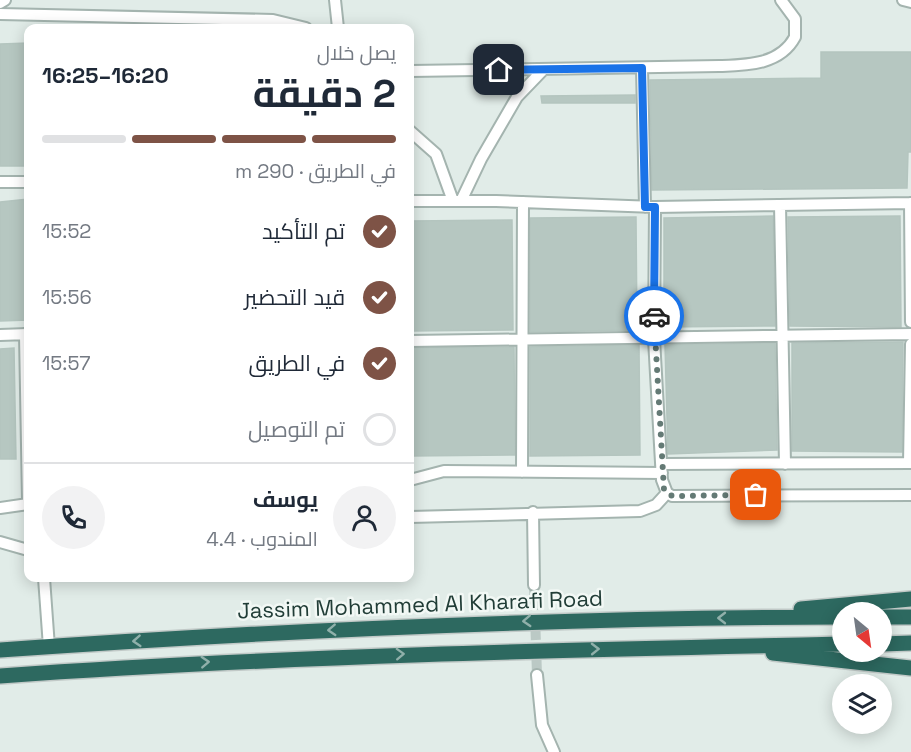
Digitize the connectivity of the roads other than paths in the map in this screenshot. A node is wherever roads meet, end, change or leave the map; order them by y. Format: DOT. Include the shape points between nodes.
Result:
graph roads {
  1 [pos="5,0"];
  2 [pos="335,0"];
  3 [pos="781,0"];
  4 [pos="903,0"];
  5 [pos="911,2"];
  6 [pos="0,3"];
  7 [pos="0,14"];
  8 [pos="290,24"];
  9 [pos="338,24"];
  10 [pos="642,68"];
  11 [pos="543,70"];
  12 [pos="414,71"];
  13 [pos="414,135"];
  14 [pos="0,182"];
  15 [pos="24,182"];
  16 [pos="414,201"];
  17 [pos="457,201"];
  18 [pos="523,202"];
  19 [pos="910,203"];
  20 [pos="780,205"];
  21 [pos="650,207"];
  22 [pos="911,322"];
  23 [pos="24,334"];
  24 [pos="911,334"];
  25 [pos="0,335"];
  26 [pos="784,335"];
  27 [pos="654,339"];
  28 [pos="523,340"];
  29 [pos="414,341"];
  30 [pos="911,344"];
  31 [pos="910,463"];
  32 [pos="785,464"];
  33 [pos="662,468"];
  34 [pos="522,472"];
  35 [pos="414,479"];
  36 [pos="667,493"];
  37 [pos="911,495"];
  38 [pos="24,503"];
  39 [pos="0,507"];
  40 [pos="533,512"];
  41 [pos="414,517"];
  42 [pos="0,542"];
  43 [pos="24,549"];
  44 [pos="44,582"];
  45 [pos="534,585"];
  46 [pos="911,599"];
  47 [pos="758,617"];
  48 [pos="832,617"];
  49 [pos="892,617"];
  50 [pos="911,617"];
  51 [pos="911,643"];
  52 [pos="832,644"];
  53 [pos="892,644"];
  54 [pos="731,646"];
  55 [pos="49,647"];
  56 [pos="0,650"];
  57 [pos="911,668"];
  58 [pos="45,673"];
  59 [pos="537,675"];
  60 [pos="0,676"];
  61 [pos="0,685"];
  62 [pos="554,752"];
  1 -- 6 [label="street"];
  2 -- 9 [label="street"];
  3 -- 10 [label="street" via="795,19 796,32 789,46 773,58 753,64"];
  4 -- 5 [label="street"];
  7 -- 8 [label="street" via="273,20"];
  10 -- 11 [label="street"];
  10 -- 21 [label="street"];
  11 -- 12 [label="street"];
  11 -- 17 [label="street" via="517,97"];
  13 -- 17 [label="street" via="436,154"];
  14 -- 15 [label="street"];
  16 -- 17 [label="street"];
  17 -- 18 [label="street"];
  18 -- 21 [label="street"];
  18 -- 28 [label="street"];
  19 -- 20 [label="street"];
  19 -- 22 [label="street"];
  20 -- 21 [label="street"];
  20 -- 26 [label="street"];
  21 -- 27 [label="street"];
  23 -- 25 [label="street"];
  24 -- 26 [label="street"];
  26 -- 27 [label="street"];
  26 -- 32 [label="street"];
  27 -- 28 [label="street"];
  27 -- 33 [label="street"];
  28 -- 29 [label="street"];
  28 -- 34 [label="street"];
  30 -- 31 [label="street"];
  31 -- 32 [label="street"];
  32 -- 33 [label="street"];
  33 -- 34 [label="street"];
  33 -- 36 [label="street"];
  34 -- 35 [label="street" via="444,471"];
  36 -- 37 [label="street"];
  36 -- 40 [label="street" via="656,505 640,511"];
  38 -- 39 [label="street"];
  40 -- 41 [label="street"];
  40 -- 45 [label="street"];
  42 -- 43 [label="street"];
  44 -- 55 [label="street"];
  46 -- 47 [label="highway"];
  47 -- 48 [label="highway, Jassim Mohammed Al Kharafi Road"];
  47 -- 55 [label="highway, Jassim Mohammed Al Kharafi Road, one-way" via="564,620 211,635"];
  49 -- 50 [label="highway"];
  51 -- 53 [label="highway"];
  52 -- 54 [label="highway"];
  54 -- 57 [label="highway"];
  58 -- 54 [label="highway, one-way" via="207,661"];
  55 -- 56 [label="highway, Jassim Mohammed Al Kharafi Road"];
  58 -- 60 [label="highway"];
  58 -- 61 [label="highway"];
  59 -- 62 [label="street" via="542,725"];
}
